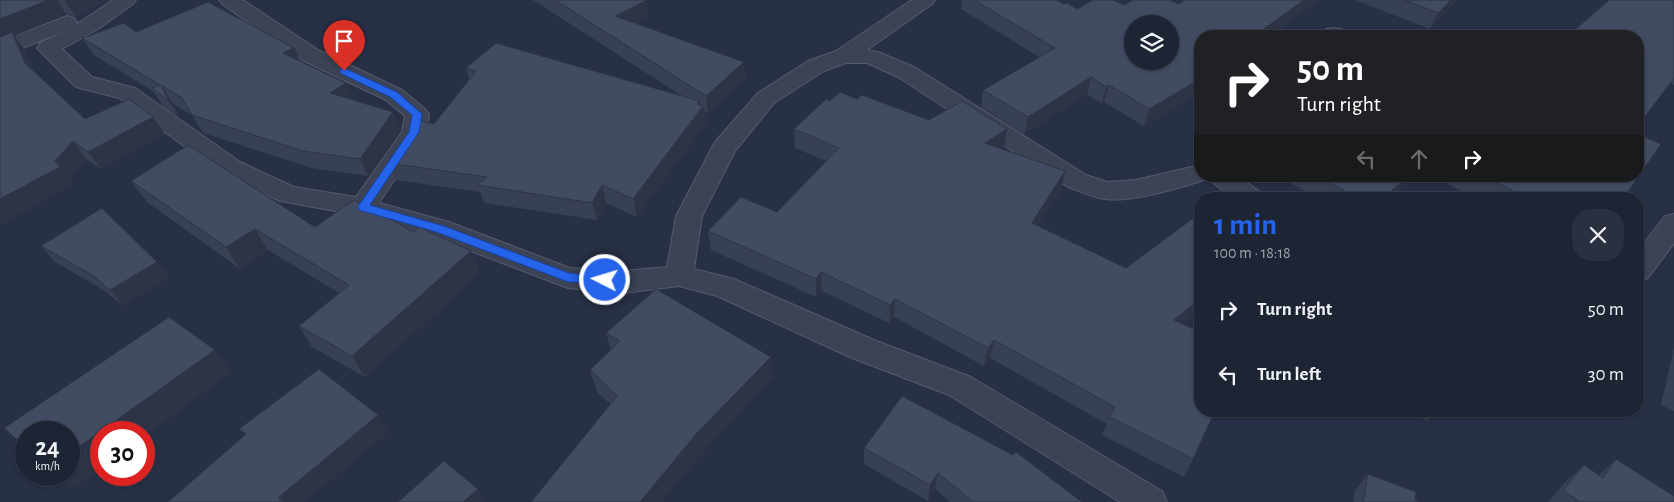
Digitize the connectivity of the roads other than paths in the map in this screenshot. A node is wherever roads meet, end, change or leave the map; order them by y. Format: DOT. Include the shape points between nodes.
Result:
graph roads {
  1 [pos="119,0"];
  2 [pos="126,0"];
  3 [pos="229,0"];
  4 [pos="925,0"];
  5 [pos="0,50"];
  6 [pos="844,56"];
  7 [pos="1194,174"];
  8 [pos="1228,182"];
  9 [pos="1243,192"];
  10 [pos="363,207"];
  11 [pos="1674,223"];
  12 [pos="1644,263"];
  13 [pos="679,276"];
  14 [pos="1150,502"];
  1 -- 5 [label="street"];
  2 -- 10 [label="street" via="92,25 48,48 84,82 127,93 230,168 289,195"];
  3 -- 10 [label="street" via="310,55 394,94 418,114 414,132"];
  4 -- 6 [label="street"];
  6 -- 7 [label="street" via="870,57 906,72 1077,182 1106,191 1136,189"];
  6 -- 13 [label="street" via="816,66 766,98 724,148 689,216"];
  8 -- 9 [label="street"];
  10 -- 13 [label="street" via="440,229 568,278 623,282"];
  11 -- 12 [label="street"];
  13 -- 14 [label="street" via="724,287 863,349 960,386"];
}
